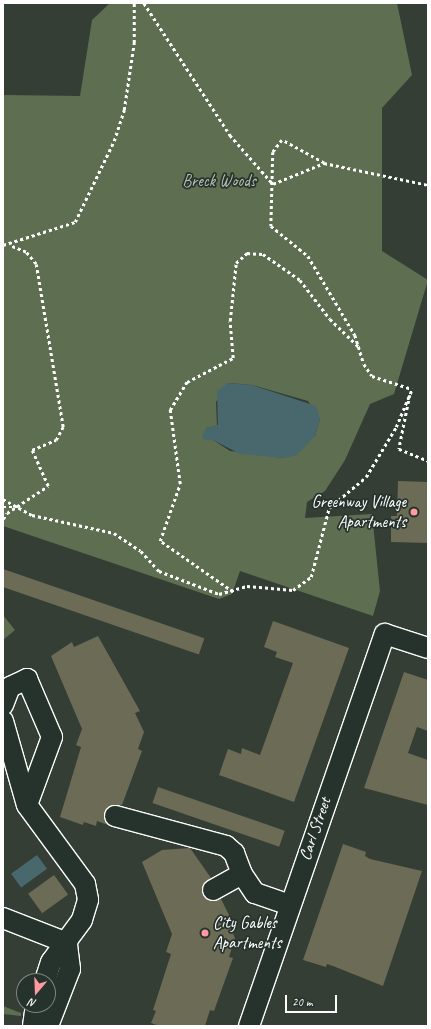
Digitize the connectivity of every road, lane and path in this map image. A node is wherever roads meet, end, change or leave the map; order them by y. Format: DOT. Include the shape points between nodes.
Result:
graph roads {
  1 [pos="134,3"];
  2 [pos="144,3"];
  3 [pos="324,163"];
  4 [pos="273,184"];
  5 [pos="428,185"];
  6 [pos="9,244"];
  7 [pos="3,245"];
  8 [pos="360,348"];
  9 [pos="412,389"];
  10 [pos="428,461"];
  11 [pos="3,499"];
  12 [pos="3,507"];
  13 [pos="20,507"];
  14 [pos="3,519"];
  15 [pos="234,592"];
  16 [pos="428,648"];
  17 [pos="3,705"];
  18 [pos="3,721"];
  19 [pos="27,805"];
  20 [pos="115,816"];
  21 [pos="242,874"];
  22 [pos="213,890"];
  23 [pos="289,905"];
  24 [pos="3,918"];
  25 [pos="67,943"];
  26 [pos="48,973"];
  27 [pos="35,1013"];
  28 [pos="33,1026"];
  29 [pos="48,1026"];
  30 [pos="249,1026"];
  1 -- 6 [label="path" via="134,44 124,110 114,141 75,222"];
  2 -- 4 [label="path" via="230,135"];
  3 -- 4 [label="path"];
  3 -- 4 [label="path" via="282,140 273,152"];
  3 -- 5 [label="path"];
  4 -- 8 [label="path" via="271,226 308,256"];
  6 -- 7 [label="path"];
  6 -- 13 [label="path" via="26,252 36,264 63,428 56,440 32,450 48,486"];
  8 -- 9 [label="path" via="372,376"];
  8 -- 15 [label="path" via="330,319 300,280 263,254 247,253 236,263 230,321 233,358 187,382 170,410 180,484 160,541"];
  9 -- 10 [label="path" via="399,449"];
  9 -- 15 [label="path" via="396,427 366,477 329,508 311,577 292,590 248,586"];
  11 -- 13 [label="path"];
  12 -- 13 [label="path"];
  13 -- 14 [label="path" via="7,513"];
  13 -- 15 [label="path" via="32,514 114,533 141,551 159,571 219,594"];
  16 -- 23 [label="street, Carl Street" via="385,634"];
  17 -- 19 [label="street" via="10,687 27,679 52,737"];
  18 -- 19 [label="street"];
  19 -- 25 [label="street" via="85,884 88,900 82,920"];
  20 -- 21 [label="street" via="226,846 234,853"];
  21 -- 22 [label="street"];
  21 -- 23 [label="street" via="255,893"];
  23 -- 30 [label="street, Carl Street"];
  24 -- 25 [label="street"];
  25 -- 26 [label="street" via="51,962"];
  25 -- 29 [label="street" via="70,968"];
  27 -- 28 [label="street"];
}
